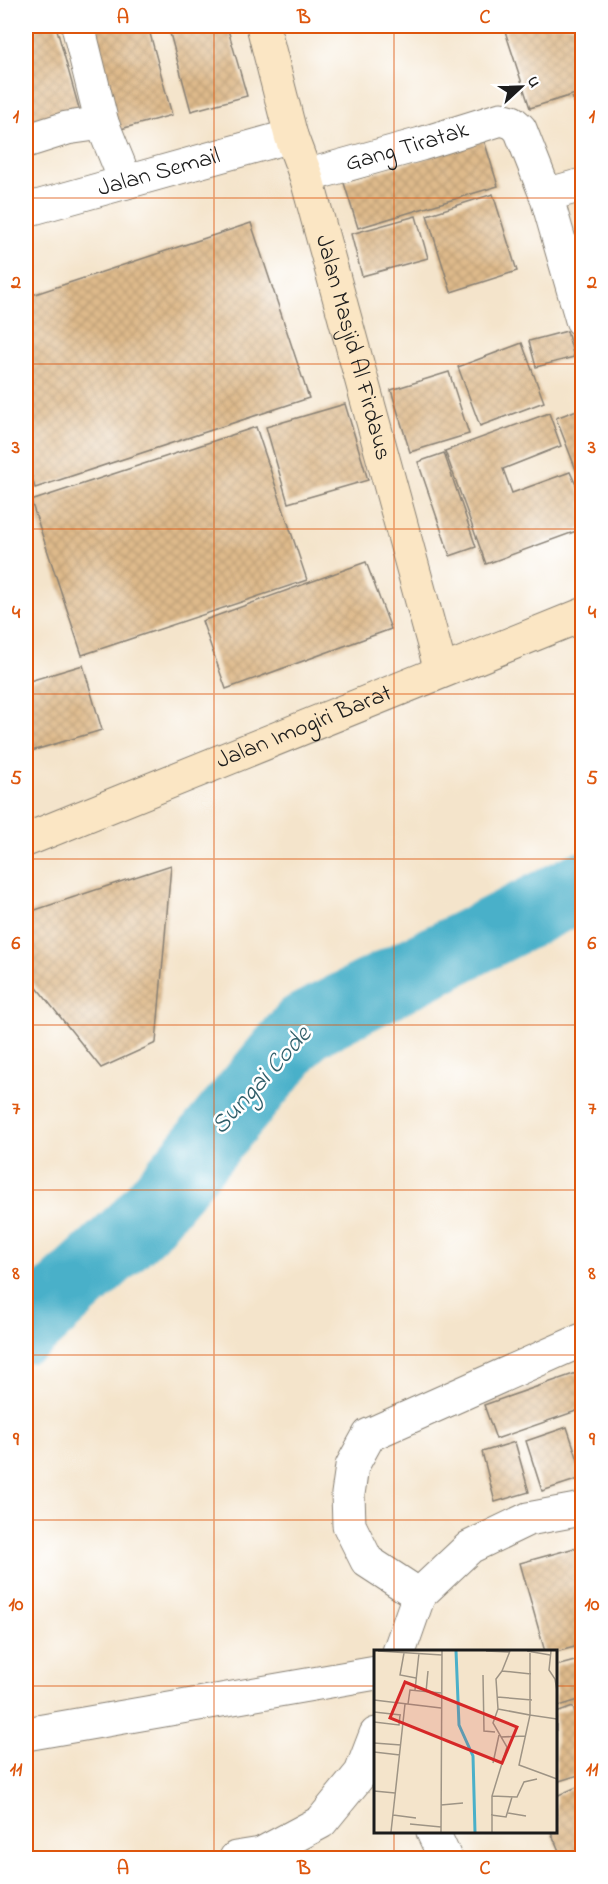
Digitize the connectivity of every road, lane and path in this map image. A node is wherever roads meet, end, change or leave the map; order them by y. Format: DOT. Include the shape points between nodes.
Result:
graph roads {
  1 [pos="78,26"];
  2 [pos="263,26"];
  3 [pos="102,123"];
  4 [pos="291,136"];
  5 [pos="26,141"];
  6 [pos="306,176"];
  7 [pos="126,182"];
  8 [pos="582,185"];
  9 [pos="546,195"];
  10 [pos="26,210"];
  11 [pos="582,320"];
  12 [pos="582,615"];
  13 [pos="441,670"];
  14 [pos="26,840"];
  15 [pos="582,1340"];
  16 [pos="582,1509"];
  17 [pos="419,1595"];
  18 [pos="400,1650"];
  19 [pos="374,1673"];
  20 [pos="26,1734"];
  21 [pos="374,1737"];
  22 [pos="433,1833"];
  23 [pos="237,1858"];
  24 [pos="445,1858"];
  1 -- 3 [label="street"];
  2 -- 4 [label="street, Jalan Masjid Al Firdaus"];
  3 -- 5 [label="street" via="67,128"];
  3 -- 7 [label="street"];
  4 -- 6 [label="street, Jalan Masjid Al Firdaus"];
  4 -- 7 [label="street, Jalan Semail"];
  6 -- 9 [label="street, Gang Tiratak" via="501,119 520,129"];
  6 -- 13 [label="street, Jalan Masjid Al Firdaus"];
  7 -- 10 [label="street, Jalan Semail"];
  8 -- 9 [label="street"];
  9 -- 11 [label="street, Gang Tiratak"];
  12 -- 13 [label="street, Jalan Imogiri Barat"];
  13 -- 14 [label="street, Jalan Imogiri Barat"];
  15 -- 17 [label="street" via="369,1434 352,1467 349,1525 367,1561"];
  16 -- 17 [label="street" via="528,1519 470,1547"];
  17 -- 18 [label="street"];
  19 -- 20 [label="street"];
  21 -- 23 [label="street" via="361,1773 321,1822 261,1854"];
  22 -- 24 [label="street"];
}
